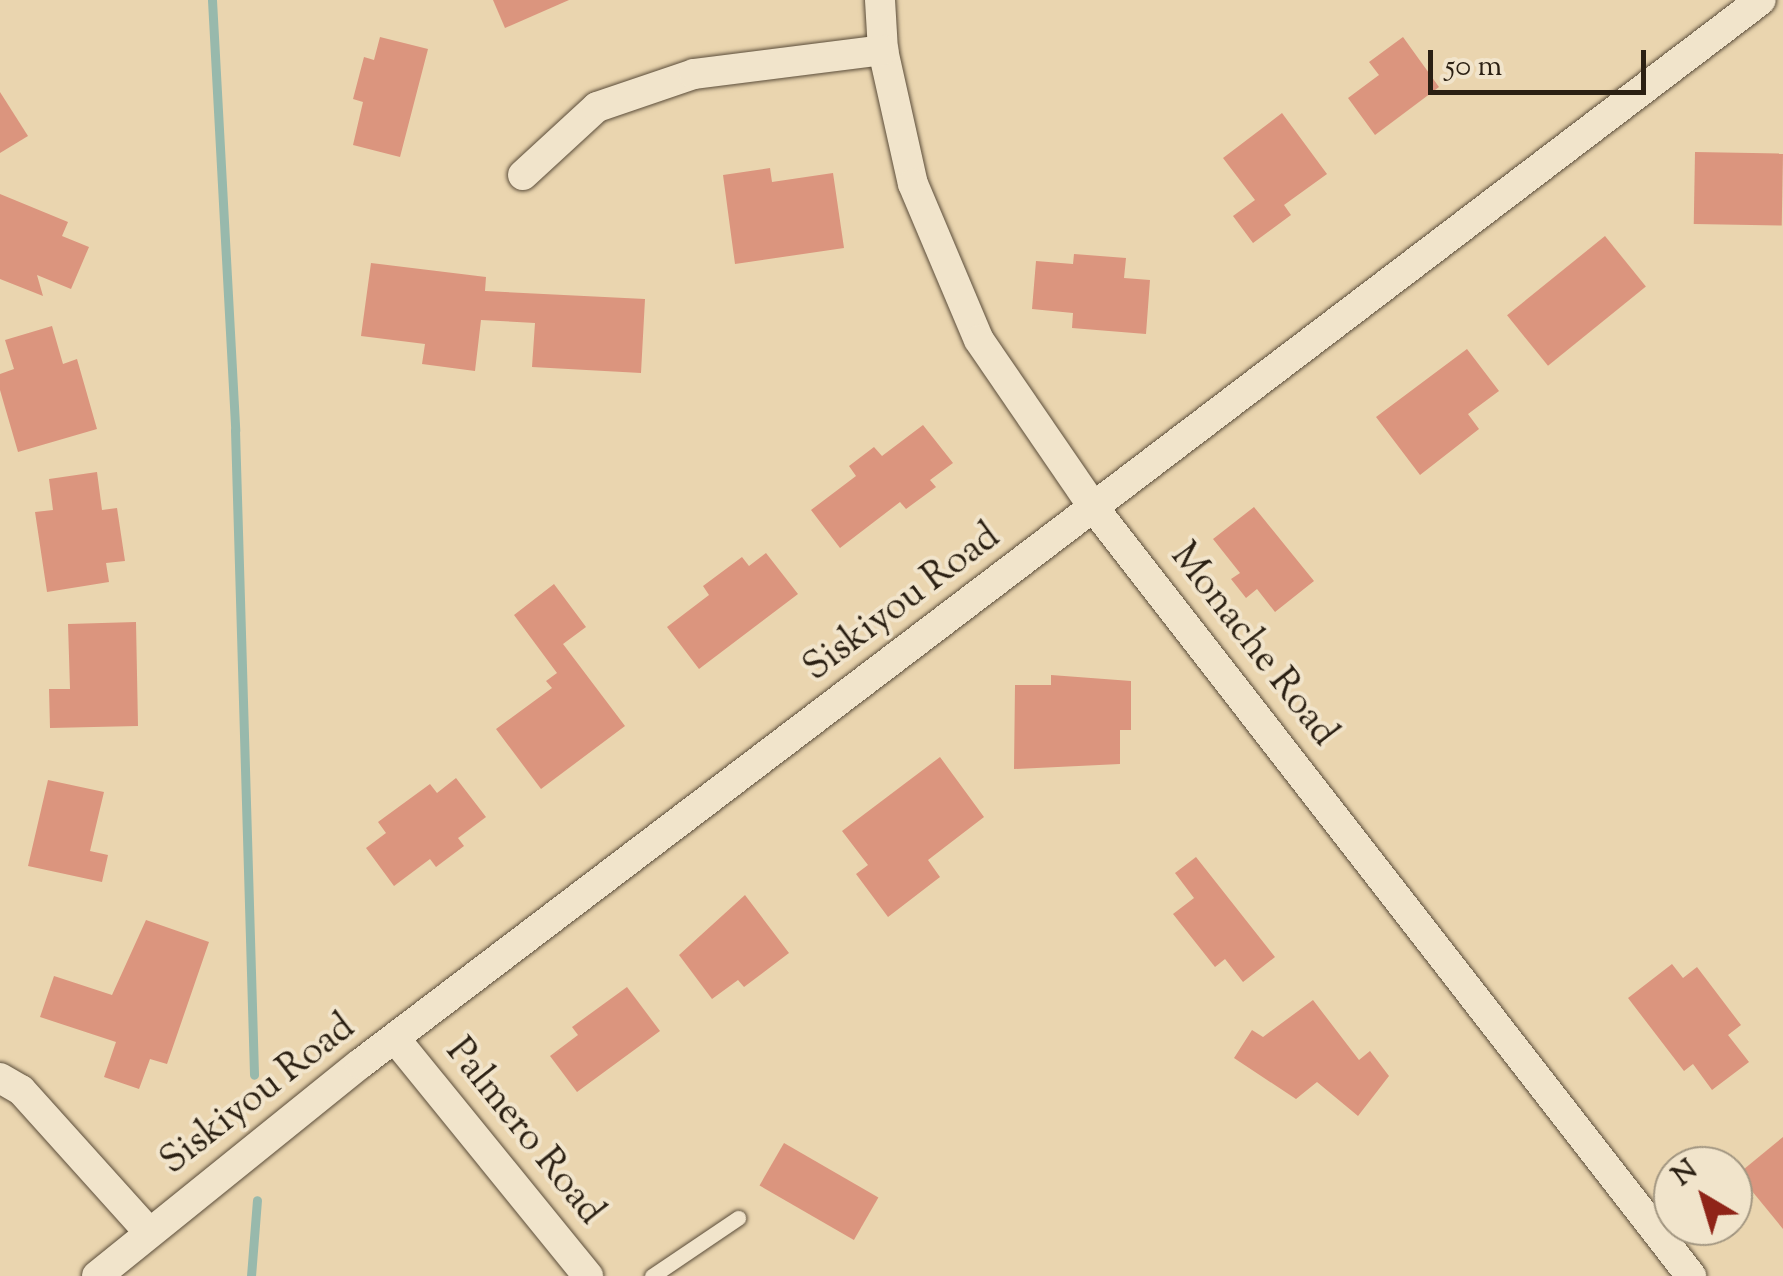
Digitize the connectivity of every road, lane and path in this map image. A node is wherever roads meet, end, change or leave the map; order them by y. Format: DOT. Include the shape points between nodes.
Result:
graph roads {
  1 [pos="880,0"];
  2 [pos="1761,0"];
  3 [pos="884,50"];
  4 [pos="523,175"];
  5 [pos="1094,508"];
  6 [pos="397,1041"];
  7 [pos="0,1078"];
  8 [pos="738,1218"];
  9 [pos="149,1232"];
  10 [pos="97,1276"];
  11 [pos="588,1276"];
  12 [pos="652,1276"];
  13 [pos="1690,1276"];
  1 -- 3 [label="street, Monache Road"];
  2 -- 5 [label="street, Siskiyou Road"];
  3 -- 4 [label="street" via="694,74 597,107"];
  3 -- 5 [label="street, Monache Road" via="913,184 979,340"];
  5 -- 6 [label="street, Siskiyou Road"];
  5 -- 13 [label="street, Monache Road"];
  6 -- 9 [label="street, Siskiyou Road"];
  6 -- 11 [label="street, Palmero Road"];
  7 -- 9 [label="street" via="21,1090"];
  8 -- 12 [label="lane"];
  9 -- 10 [label="street, Siskiyou Road"];
}
